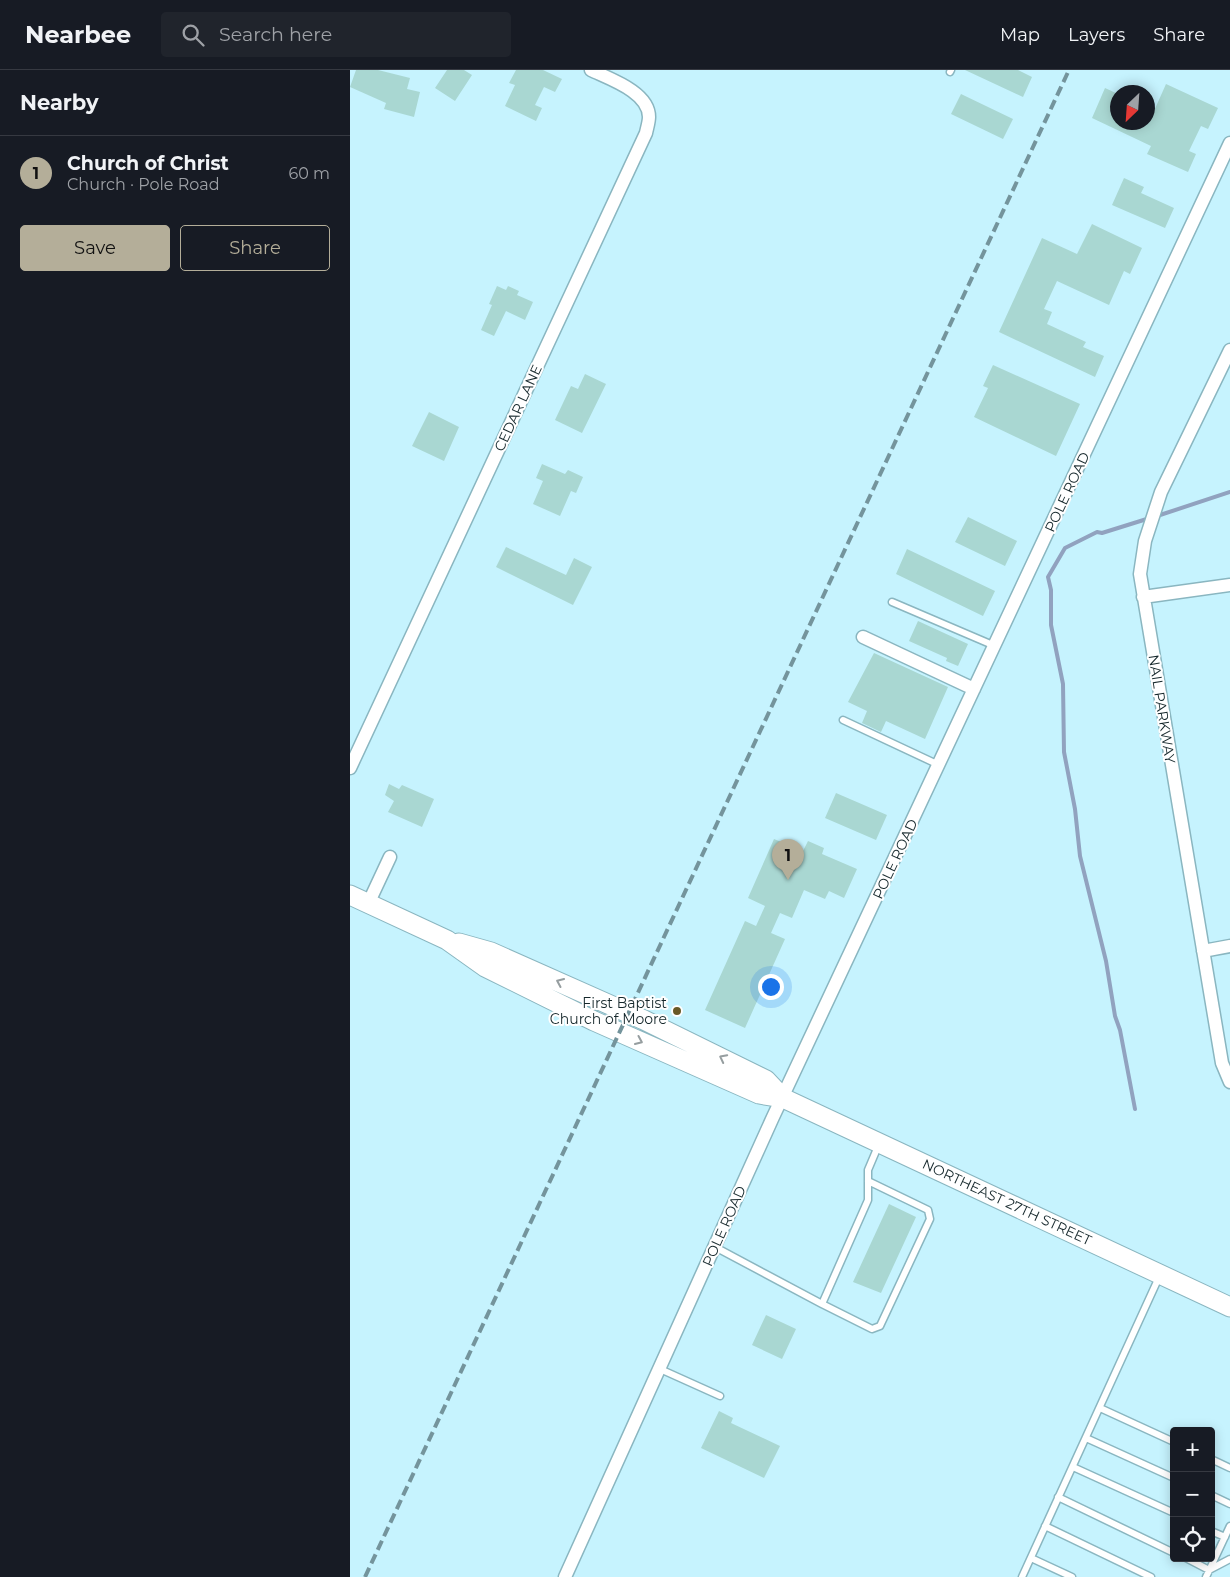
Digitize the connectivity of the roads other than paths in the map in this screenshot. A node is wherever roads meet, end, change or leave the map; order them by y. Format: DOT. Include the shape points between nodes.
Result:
graph roads {
  1 [pos="591,70"];
  2 [pos="1230,143"];
  3 [pos="1230,350"];
  4 [pos="1230,585"];
  5 [pos="1144,597"];
  6 [pos="892,602"];
  7 [pos="863,637"];
  8 [pos="995,646"];
  9 [pos="974,689"];
  10 [pos="843,720"];
  11 [pos="939,765"];
  12 [pos="350,768"];
  13 [pos="390,858"];
  14 [pos="350,895"];
  15 [pos="368,904"];
  16 [pos="1230,946"];
  17 [pos="1203,951"];
  18 [pos="1230,1082"];
  19 [pos="783,1098"];
  20 [pos="880,1143"];
  21 [pos="868,1181"];
  22 [pos="715,1247"];
  23 [pos="1161,1274"];
  24 [pos="822,1304"];
  25 [pos="1230,1307"];
  26 [pos="660,1369"];
  27 [pos="720,1396"];
  28 [pos="1100,1408"];
  29 [pos="1086,1438"];
  30 [pos="1170,1440"];
  31 [pos="1215,1461"];
  32 [pos="1073,1467"];
  33 [pos="1230,1468"];
  34 [pos="1170,1476"];
  35 [pos="1215,1497"];
  36 [pos="1058,1498"];
  37 [pos="1230,1504"];
  38 [pos="1170,1511"];
  39 [pos="1045,1526"];
  40 [pos="1230,1526"];
  41 [pos="1215,1533"];
  42 [pos="1225,1537"];
  43 [pos="1170,1551"];
  44 [pos="1031,1558"];
  45 [pos="1230,1559"];
  46 [pos="1191,1562"];
  47 [pos="1209,1575"];
  48 [pos="565,1577"];
  49 [pos="1022,1577"];
  50 [pos="1072,1577"];
  51 [pos="1151,1577"];
  1 -- 12 [label="street, CEDAR LANE" via="638,96 648,112 646,133"];
  2 -- 8 [label="street, POLE ROAD"];
  3 -- 5 [label="street, NAIL PARKWAY" via="1161,492 1148,527 1140,574"];
  4 -- 5 [label="street"];
  5 -- 17 [label="street, NAIL PARKWAY"];
  6 -- 8 [label="lane"];
  7 -- 9 [label="street"];
  8 -- 9 [label="street, POLE ROAD"];
  9 -- 11 [label="street, POLE ROAD"];
  10 -- 11 [label="lane"];
  11 -- 19 [label="street, POLE ROAD"];
  13 -- 15 [label="street"];
  14 -- 15 [label="main road, NORTHEAST 27TH STREET"];
  15 -- 19 [label="main road, NORTHEAST 27TH STREET" via="447,940 491,952 644,1020 766,1080"];
  16 -- 17 [label="street"];
  17 -- 18 [label="street, NAIL PARKWAY" via="1222,1063"];
  19 -- 20 [label="main road, NORTHEAST 27TH STREET"];
  19 -- 22 [label="street, POLE ROAD"];
  20 -- 21 [label="lane" via="868,1170"];
  20 -- 23 [label="main road, NORTHEAST 27TH STREET"];
  21 -- 24 [label="lane" via="868,1200"];
  21 -- 24 [label="lane" via="928,1210 930,1219 880,1326 872,1329"];
  22 -- 24 [label="lane"];
  22 -- 26 [label="street, POLE ROAD"];
  23 -- 25 [label="main road, NORTHEAST 27TH STREET"];
  23 -- 28 [label="lane"];
  26 -- 27 [label="lane"];
  26 -- 48 [label="street, POLE ROAD"];
  28 -- 29 [label="lane"];
  28 -- 30 [label="lane"];
  29 -- 32 [label="lane"];
  29 -- 34 [label="lane"];
  31 -- 33 [label="lane"];
  32 -- 36 [label="lane"];
  32 -- 38 [label="lane"];
  35 -- 37 [label="lane"];
  36 -- 39 [label="lane"];
  36 -- 43 [label="lane"];
  39 -- 44 [label="lane"];
  39 -- 51 [label="lane"];
  40 -- 42 [label="lane"];
  41 -- 42 [label="lane"];
  42 -- 47 [label="lane"];
  44 -- 49 [label="lane"];
  44 -- 50 [label="lane"];
  45 -- 47 [label="lane"];
  46 -- 47 [label="lane"];
}
